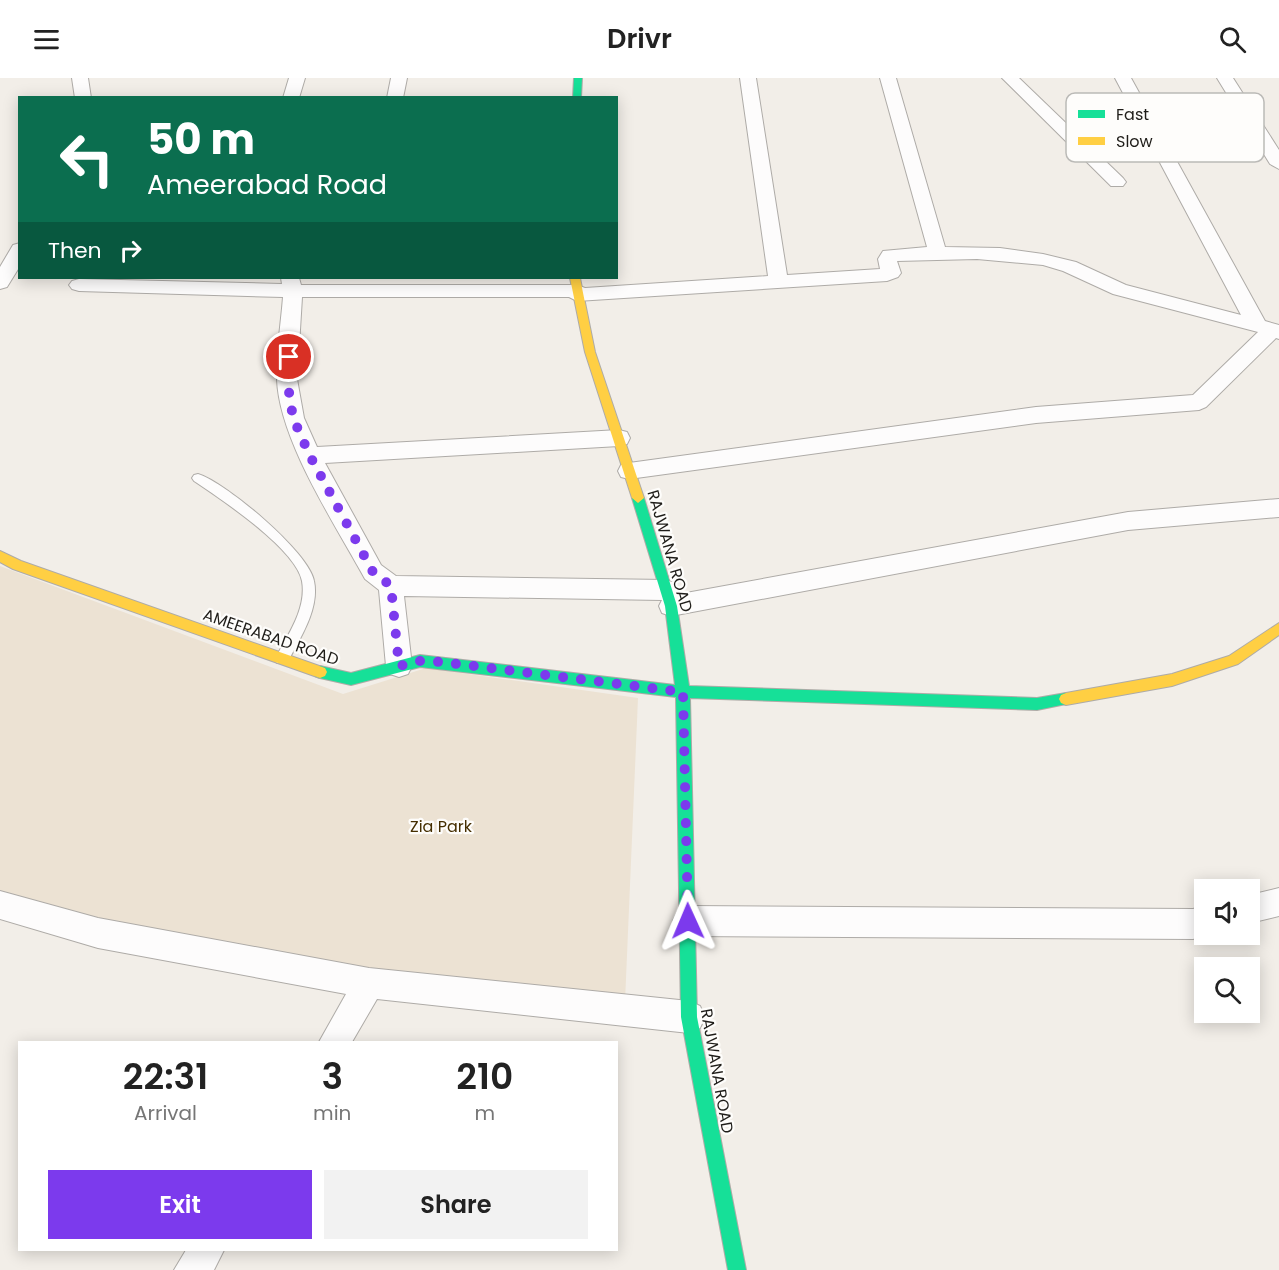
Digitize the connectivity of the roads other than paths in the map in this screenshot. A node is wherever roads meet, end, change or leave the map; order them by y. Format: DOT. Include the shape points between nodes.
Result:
graph roads {
  1 [pos="80,78"];
  2 [pos="297,78"];
  3 [pos="399,78"];
  4 [pos="578,78"];
  5 [pos="748,78"];
  6 [pos="888,78"];
  7 [pos="1011,78"];
  8 [pos="1123,78"];
  9 [pos="1225,78"];
  10 [pos="1132,93"];
  11 [pos="1234,93"];
  12 [pos="83,96"];
  13 [pos="292,96"];
  14 [pos="395,96"];
  15 [pos="577,96"];
  16 [pos="1066,132"];
  17 [pos="1264,140"];
  18 [pos="1097,162"];
  19 [pos="1172,162"];
  20 [pos="1279,164"];
  21 [pos="1117,182"];
  22 [pos="938,254"];
  23 [pos="11,256"];
  24 [pos="0,283"];
  25 [pos="779,283"];
  26 [pos="291,284"];
  27 [pos="356,284"];
  28 [pos="79,285"];
  29 [pos="576,288"];
  30 [pos="1269,329"];
  31 [pos="619,438"];
  32 [pos="310,456"];
  33 [pos="629,471"];
  34 [pos="198,478"];
  35 [pos="1279,508"];
  36 [pos="0,556"];
  37 [pos="391,586"];
  38 [pos="669,598"];
  39 [pos="1279,628"];
  40 [pos="282,659"];
  41 [pos="399,666"];
  42 [pos="683,692"];
  43 [pos="1279,902"];
  44 [pos="0,905"];
  45 [pos="1260,907"];
  46 [pos="688,921"];
  47 [pos="1194,924"];
  48 [pos="369,983"];
  49 [pos="689,1017"];
  50 [pos="336,1041"];
  51 [pos="206,1251"];
  52 [pos="192,1270"];
  53 [pos="737,1270"];
  1 -- 12 [label="street"];
  2 -- 13 [label="street"];
  3 -- 14 [label="street"];
  4 -- 15 [label="street"];
  5 -- 25 [label="street"];
  6 -- 22 [label="street"];
  7 -- 16 [label="street"];
  8 -- 10 [label="street"];
  9 -- 11 [label="street"];
  17 -- 20 [label="street"];
  18 -- 21 [label="street"];
  19 -- 30 [label="street"];
  22 -- 25 [label="street" via="890,255 887,259 891,273 887,275"];
  22 -- 30 [label="street" via="1053,262 1080,270 1107,286"];
  23 -- 24 [label="street"];
  25 -- 29 [label="street"];
  26 -- 27 [label="street"];
  26 -- 28 [label="street"];
  26 -- 32 [label="street" via="287,379 293,418"];
  27 -- 29 [label="street"];
  29 -- 31 [label="street, RAJWANA ROAD" via="590,352"];
  30 -- 33 [label="street" via="1199,402 1036,415"];
  31 -- 32 [label="street"];
  31 -- 33 [label="street, RAJWANA ROAD"];
  32 -- 37 [label="street" via="373,572"];
  33 -- 38 [label="street, RAJWANA ROAD"];
  34 -- 40 [label="lane" via="254,516 296,559 308,578 308,602"];
  35 -- 38 [label="street" via="1128,522"];
  36 -- 40 [label="street, AMEERABAD ROAD"];
  37 -- 38 [label="street"];
  37 -- 41 [label="street"];
  38 -- 42 [label="street, RAJWANA ROAD"];
  39 -- 42 [label="street, AMEERABAD ROAD" via="1233,660 1172,680 1037,704"];
  40 -- 41 [label="street, AMEERABAD ROAD" via="351,679"];
  41 -- 42 [label="street, AMEERABAD ROAD" via="441,662"];
  42 -- 46 [label="street, RAJWANA ROAD"];
  43 -- 45 [label="street"];
  44 -- 48 [label="street" via="98,933"];
  46 -- 47 [label="street"];
  46 -- 49 [label="street, RAJWANA ROAD"];
  48 -- 49 [label="street"];
  48 -- 50 [label="street"];
  49 -- 53 [label="street, RAJWANA ROAD"];
  51 -- 52 [label="street"];
}
